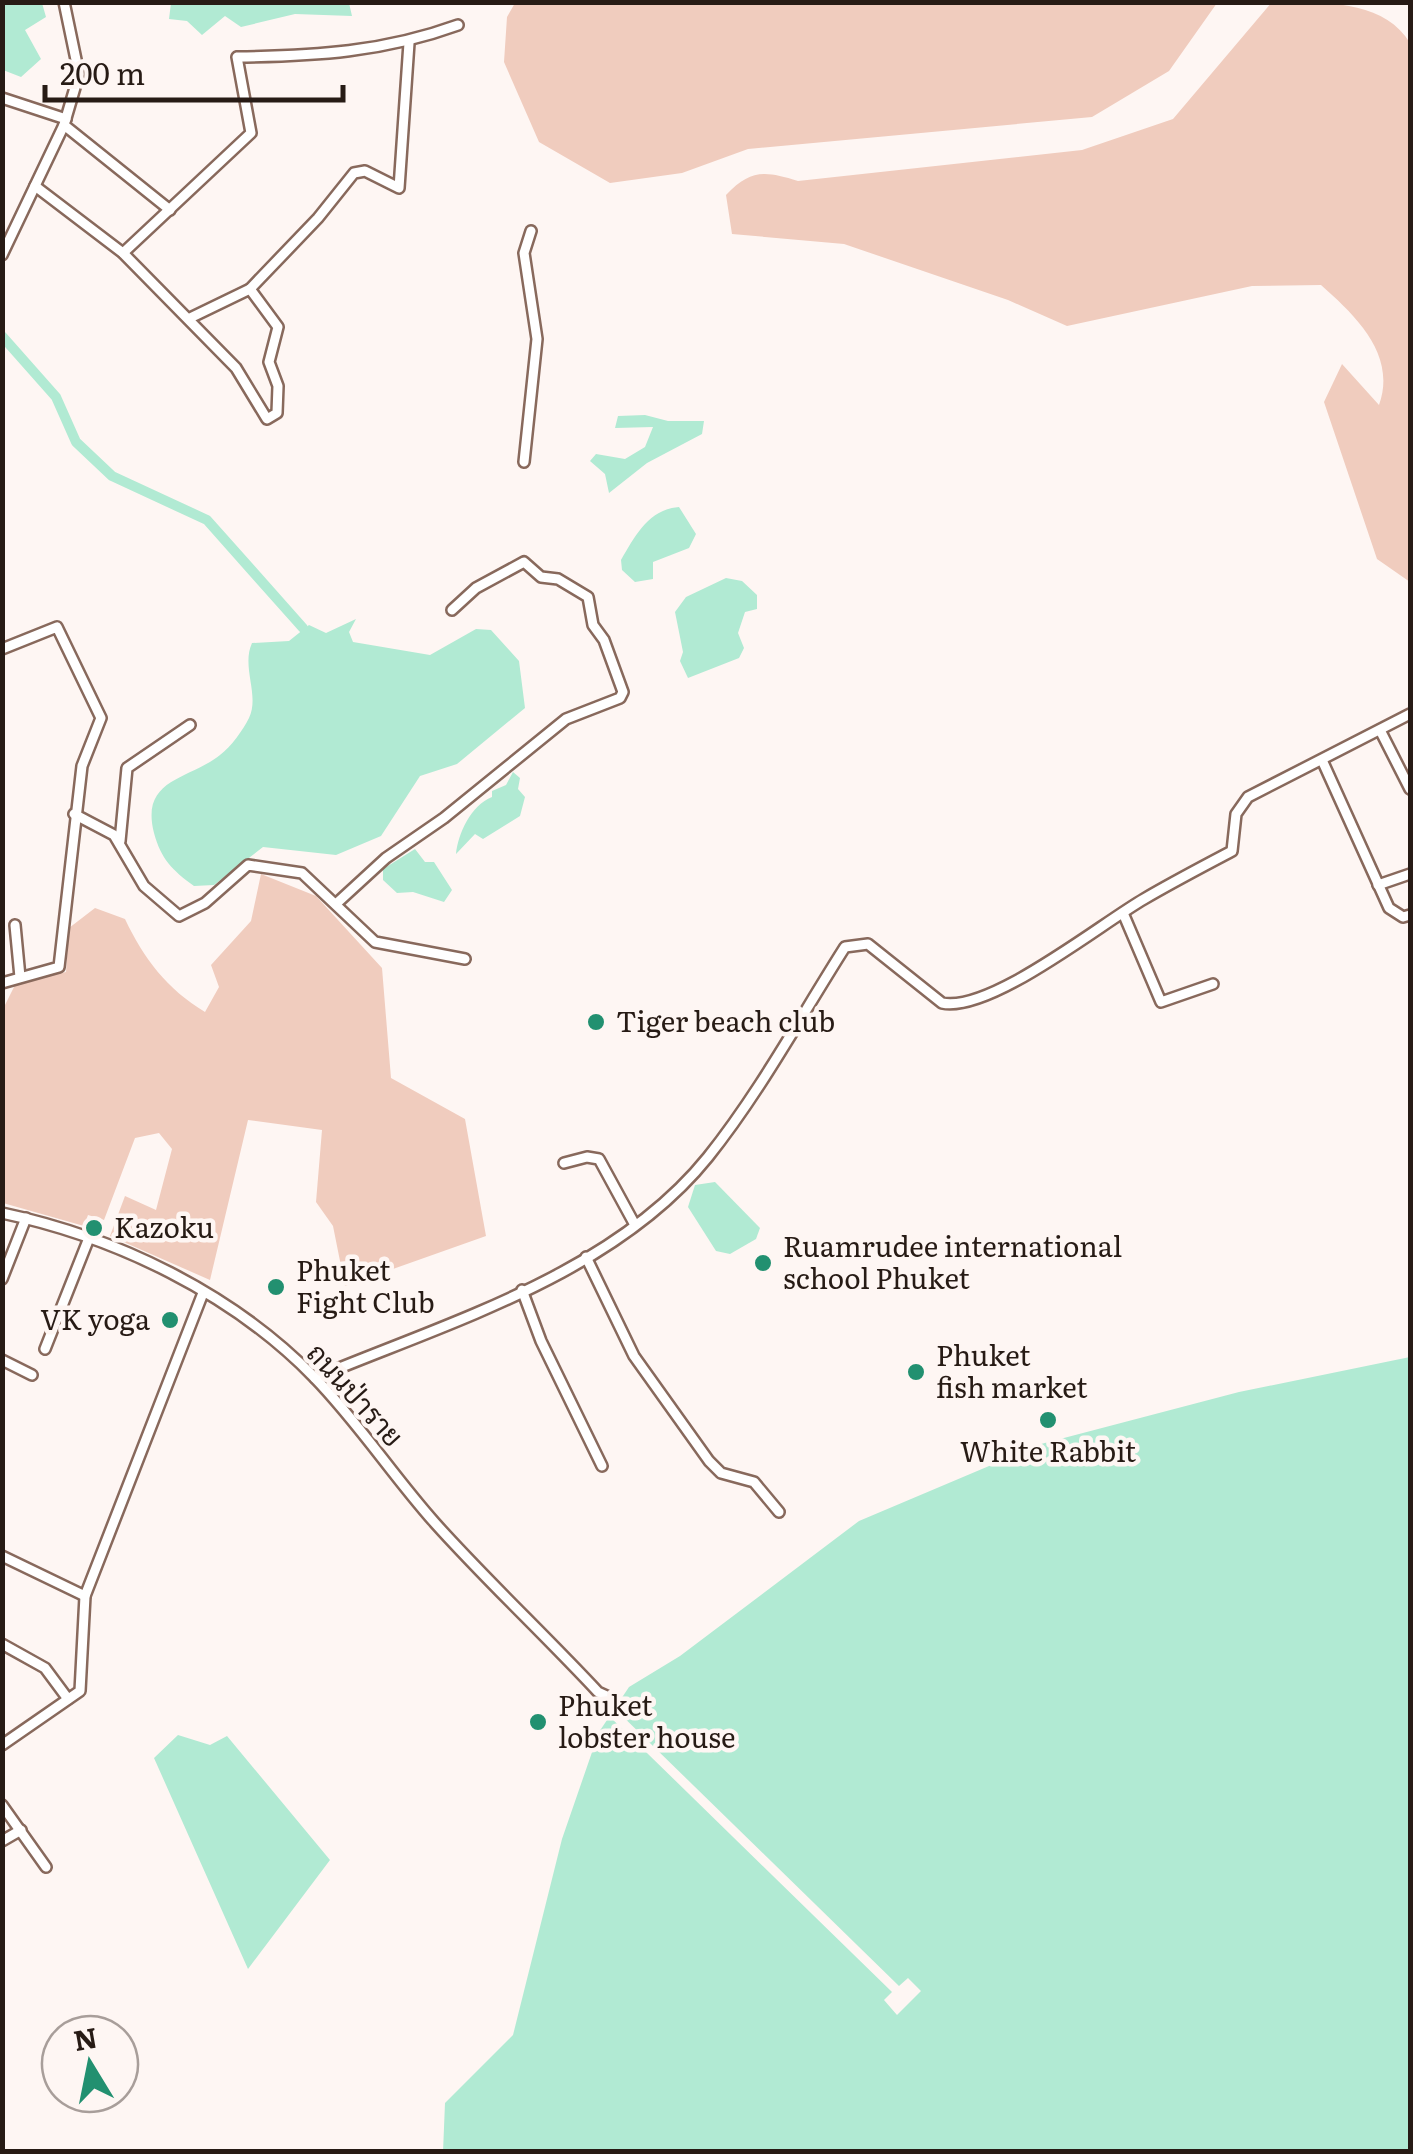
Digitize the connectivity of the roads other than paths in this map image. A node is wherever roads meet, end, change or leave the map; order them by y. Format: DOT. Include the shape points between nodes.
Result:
graph roads {
  1 [pos="64,2"];
  2 [pos="458,26"];
  3 [pos="409,43"];
  4 [pos="2,98"];
  5 [pos="65,122"];
  6 [pos="34,186"];
  7 [pos="170,210"];
  8 [pos="531,231"];
  9 [pos="123,252"];
  10 [pos="2,255"];
  11 [pos="250,289"];
  12 [pos="188,318"];
  13 [pos="524,462"];
  14 [pos="452,610"];
  15 [pos="2,649"];
  16 [pos="1410,714"];
  17 [pos="190,726"];
  18 [pos="1380,730"];
  19 [pos="1322,760"];
  20 [pos="1410,789"];
  21 [pos="74,814"];
  22 [pos="120,841"];
  23 [pos="1410,874"];
  24 [pos="1378,885"];
  25 [pos="337,903"];
  26 [pos="1123,913"];
  27 [pos="1410,914"];
  28 [pos="15,925"];
  29 [pos="466,959"];
  30 [pos="20,977"];
  31 [pos="2,983"];
  32 [pos="1213,984"];
  33 [pos="564,1163"];
  34 [pos="2,1213"];
  35 [pos="26,1218"];
  36 [pos="635,1226"];
  37 [pos="89,1238"];
  38 [pos="586,1257"];
  39 [pos="2,1279"];
  40 [pos="522,1290"];
  41 [pos="203,1293"];
  42 [pos="45,1349"];
  43 [pos="2,1360"];
  44 [pos="32,1375"];
  45 [pos="315,1378"];
  46 [pos="602,1466"];
  47 [pos="778,1512"];
  48 [pos="2,1556"];
  49 [pos="85,1596"];
  50 [pos="2,1644"];
  51 [pos="609,1698"];
  52 [pos="68,1699"];
  53 [pos="2,1745"];
  54 [pos="2,1805"];
  55 [pos="21,1830"];
  56 [pos="2,1841"];
  57 [pos="46,1867"];
  1 -- 5 [label="street" via="79,74"];
  2 -- 3 [label="street"];
  3 -- 7 [label="street" via="339,55 237,57 251,134"];
  3 -- 11 [label="street" via="399,188 365,171 354,173"];
  4 -- 5 [label="street"];
  5 -- 6 [label="street"];
  5 -- 7 [label="street"];
  6 -- 9 [label="street"];
  6 -- 10 [label="street"];
  7 -- 9 [label="street"];
  8 -- 13 [label="street" via="524,252 537,339"];
  9 -- 12 [label="street"];
  11 -- 12 [label="street"];
  11 -- 12 [label="street" via="278,327 269,362 280,405 267,419 236,368"];
  14 -- 25 [label="street" via="524,562 588,598 624,692 566,719"];
  15 -- 21 [label="street" via="57,626 101,718 82,766"];
  16 -- 18 [label="street"];
  17 -- 22 [label="street" via="127,768"];
  18 -- 19 [label="street"];
  18 -- 20 [label="street"];
  19 -- 24 [label="street"];
  19 -- 26 [label="street" via="1248,797 1236,814 1232,851"];
  21 -- 22 [label="street"];
  21 -- 30 [label="street" via="59,967"];
  22 -- 25 [label="street" via="144,886 179,916 205,904 252,864 302,873"];
  23 -- 24 [label="street"];
  24 -- 27 [label="street" via="1388,908 1403,918"];
  25 -- 29 [label="street" via="375,942"];
  26 -- 32 [label="street" via="1161,1002"];
  26 -- 36 [label="street" via="1036,971 956,1006 942,1003 868,944 845,946 708,1157"];
  28 -- 30 [label="street"];
  30 -- 31 [label="street"];
  33 -- 36 [label="street" via="599,1159"];
  34 -- 35 [label="street, ถนนป่าราย"];
  35 -- 37 [label="street, ถนนป่าราย"];
  35 -- 39 [label="street"];
  36 -- 38 [label="street"];
  37 -- 41 [label="street, ถนนป่าราย"];
  37 -- 42 [label="street"];
  38 -- 40 [label="street"];
  38 -- 47 [label="street" via="634,1356 709,1461 754,1482"];
  40 -- 45 [label="street"];
  40 -- 46 [label="street"];
  41 -- 45 [label="street, ถนนป่าราย" via="252,1320"];
  41 -- 49 [label="street"];
  43 -- 44 [label="street"];
  45 -- 51 [label="street, ถนนป่าราย" via="434,1522"];
  48 -- 49 [label="street"];
  49 -- 52 [label="street" via="80,1691"];
  50 -- 52 [label="street" via="45,1668"];
  52 -- 53 [label="street"];
  54 -- 55 [label="street"];
  55 -- 56 [label="street"];
  55 -- 57 [label="street"];
}
